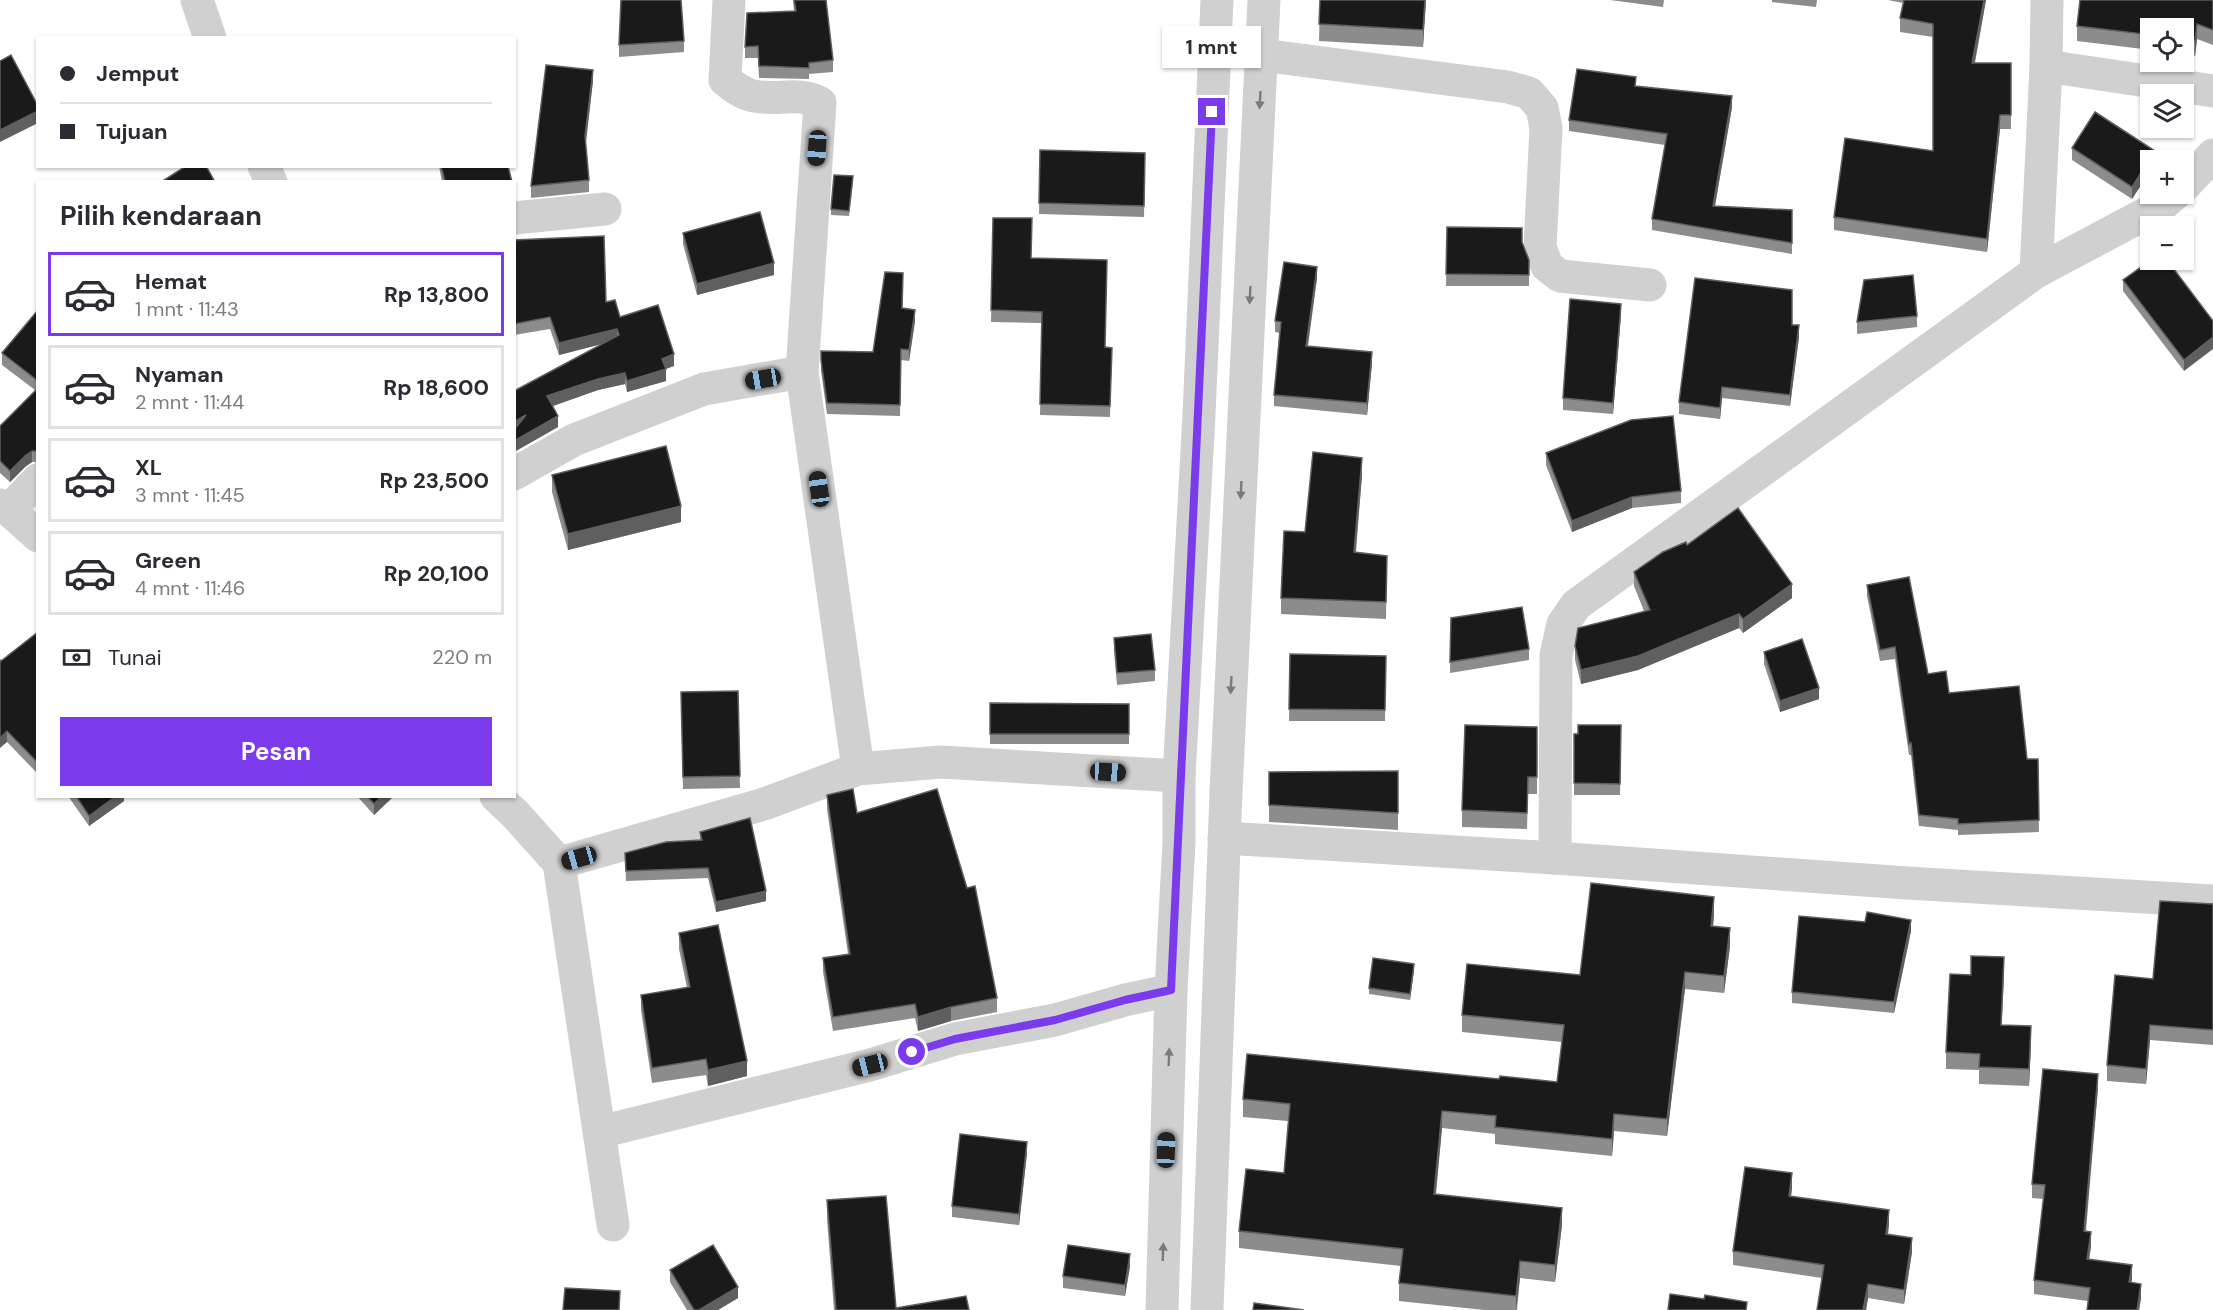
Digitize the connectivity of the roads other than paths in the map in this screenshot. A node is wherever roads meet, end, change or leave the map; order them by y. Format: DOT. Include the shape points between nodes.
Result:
graph roads {
  1 [pos="197,0"];
  2 [pos="729,0"];
  3 [pos="1217,0"];
  4 [pos="1264,0"];
  5 [pos="2047,0"];
  6 [pos="209,36"];
  7 [pos="1262,55"];
  8 [pos="2046,66"];
  9 [pos="2213,91"];
  10 [pos="2213,154"];
  11 [pos="2194,175"];
  12 [pos="2163,204"];
  13 [pos="605,209"];
  14 [pos="516,218"];
  15 [pos="2036,272"];
  16 [pos="1650,285"];
  17 [pos="802,372"];
  18 [pos="516,473"];
  19 [pos="36,482"];
  20 [pos="5,507"];
  21 [pos="36,534"];
  22 [pos="858,769"];
  23 [pos="1179,776"];
  24 [pos="497,798"];
  25 [pos="1224,838"];
  26 [pos="1555,858"];
  27 [pos="559,863"];
  28 [pos="2213,901"];
  29 [pos="1171,990"];
  30 [pos="600,1132"];
  31 [pos="613,1225"];
  32 [pos="1162,1310"];
  33 [pos="1207,1310"];
  1 -- 6 [label="street"];
  2 -- 17 [label="street" via="725,80 754,96 810,97 820,103"];
  3 -- 23 [label="street"];
  4 -- 7 [label="street"];
  5 -- 8 [label="street"];
  7 -- 16 [label="street" via="1509,87 1529,93 1542,108 1546,128 1540,247 1547,266 1560,276"];
  7 -- 25 [label="street, one-way"];
  8 -- 9 [label="street"];
  8 -- 15 [label="street"];
  10 -- 11 [label="street"];
  12 -- 15 [label="street"];
  13 -- 14 [label="street"];
  15 -- 26 [label="street" via="1576,605 1563,624 1556,655"];
  17 -- 18 [label="street" via="704,389 573,440"];
  17 -- 22 [label="street"];
  19 -- 20 [label="street"];
  20 -- 21 [label="street"];
  22 -- 23 [label="street" via="941,762"];
  22 -- 27 [label="street" via="764,804"];
  23 -- 29 [label="street"];
  24 -- 27 [label="street"];
  25 -- 26 [label="street"];
  25 -- 33 [label="street"];
  26 -- 28 [label="street"];
  27 -- 30 [label="street"];
  29 -- 30 [label="street" via="1055,1020 955,1039 870,1065"];
  32 -- 29 [label="street, one-way"];
  30 -- 31 [label="street"];
}
